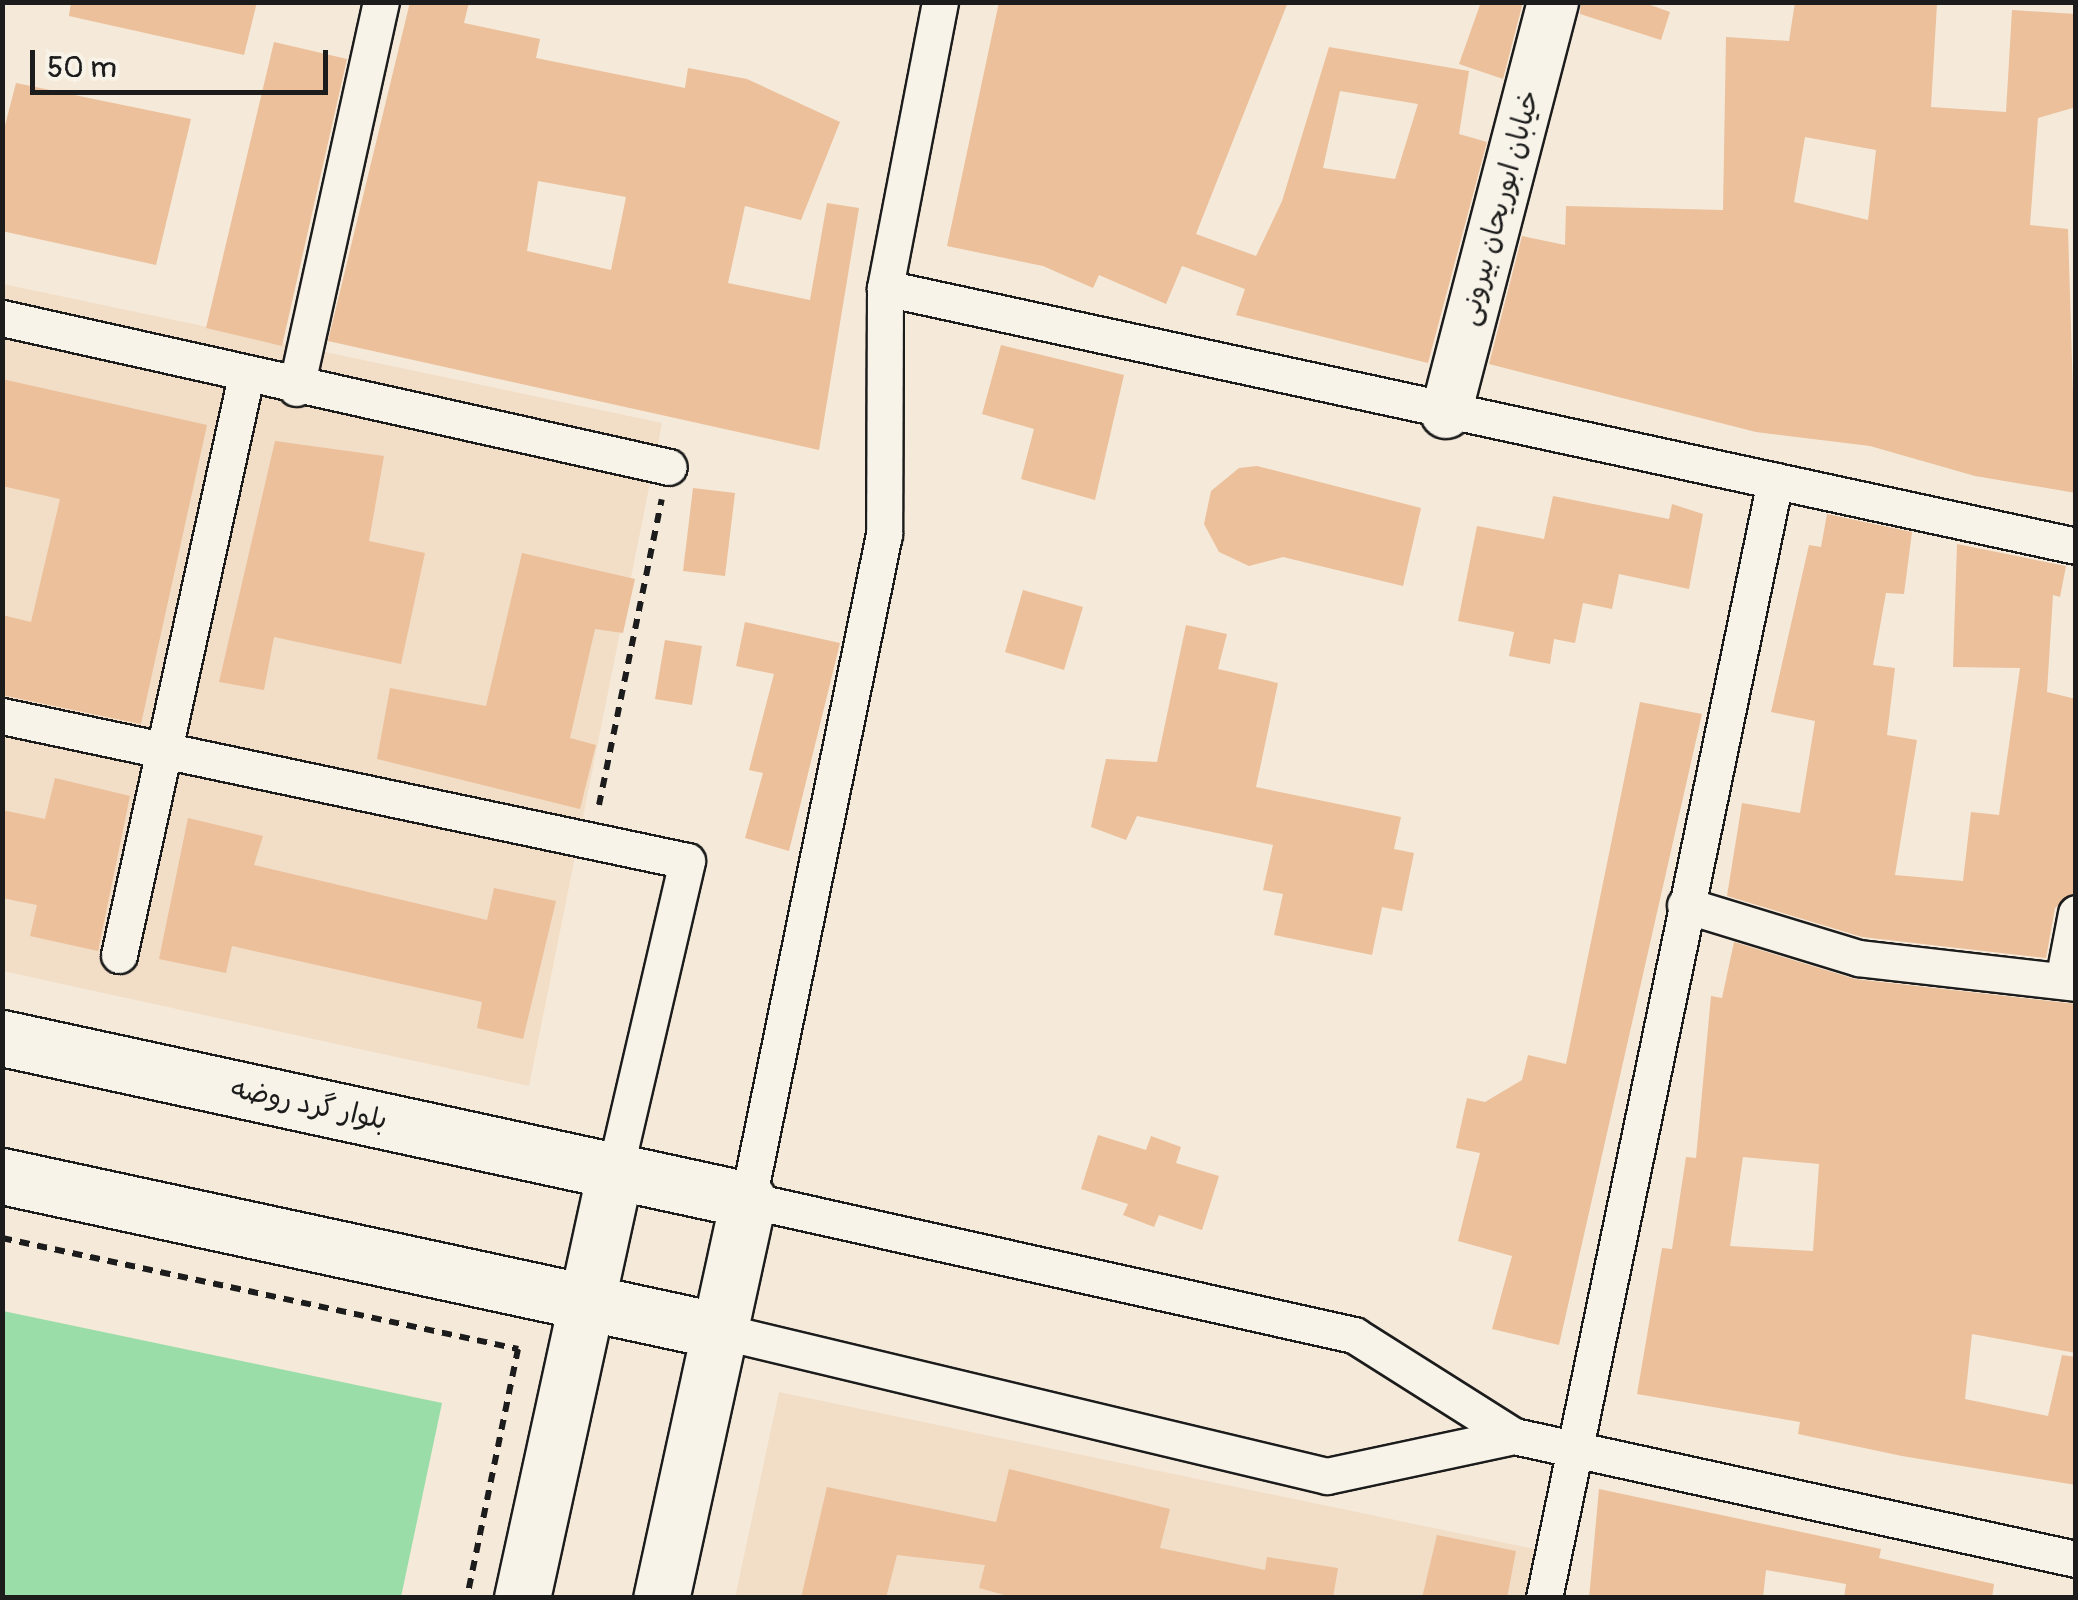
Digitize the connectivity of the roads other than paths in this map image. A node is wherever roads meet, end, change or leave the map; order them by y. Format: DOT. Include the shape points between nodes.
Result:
graph roads {
  1 [pos="381,2"];
  2 [pos="940,2"];
  3 [pos="1553,2"];
  4 [pos="885,288"];
  5 [pos="2,318"];
  6 [pos="246,376"];
  7 [pos="296,388"];
  8 [pos="1446,412"];
  9 [pos="669,468"];
  10 [pos="1774,481"];
  11 [pos="2076,546"];
  12 [pos="2,716"];
  13 [pos="164,750"];
  14 [pos="1685,905"];
  15 [pos="2076,913"];
  16 [pos="119,955"];
  17 [pos="2069,982"];
  18 [pos="2,1038"];
  19 [pos="615,1171"];
  20 [pos="2,1176"];
  21 [pos="748,1200"];
  22 [pos="587,1302"];
  23 [pos="720,1330"];
  24 [pos="1514,1436"];
  25 [pos="1574,1448"];
  26 [pos="2076,1558"];
  27 [pos="522,1598"];
  28 [pos="661,1598"];
  29 [pos="1544,1598"];
  1 -- 7 [label="street"];
  2 -- 4 [label="street"];
  3 -- 8 [label="street, خیابان ابوریحان بیرونی"];
  4 -- 8 [label="street"];
  4 -- 21 [label="street" via="884,534"];
  5 -- 6 [label="street"];
  6 -- 7 [label="street"];
  6 -- 13 [label="street"];
  7 -- 9 [label="street"];
  8 -- 10 [label="street"];
  10 -- 11 [label="street"];
  10 -- 14 [label="street"];
  12 -- 13 [label="street"];
  13 -- 16 [label="street"];
  13 -- 19 [label="street" via="688,861"];
  14 -- 17 [label="street" via="1858,958"];
  14 -- 25 [label="street"];
  15 -- 17 [label="street"];
  18 -- 19 [label="main road, بلوار گرد روضه"];
  19 -- 21 [label="main road, بلوار گرد روضه"];
  19 -- 22 [label="main road"];
  20 -- 22 [label="main road"];
  21 -- 23 [label="main road"];
  21 -- 24 [label="street" via="1354,1335"];
  22 -- 23 [label="main road"];
  22 -- 27 [label="main road"];
  23 -- 24 [label="street" via="1327,1476"];
  23 -- 28 [label="main road"];
  24 -- 25 [label="street"];
  25 -- 26 [label="street"];
  25 -- 29 [label="street"];
}
